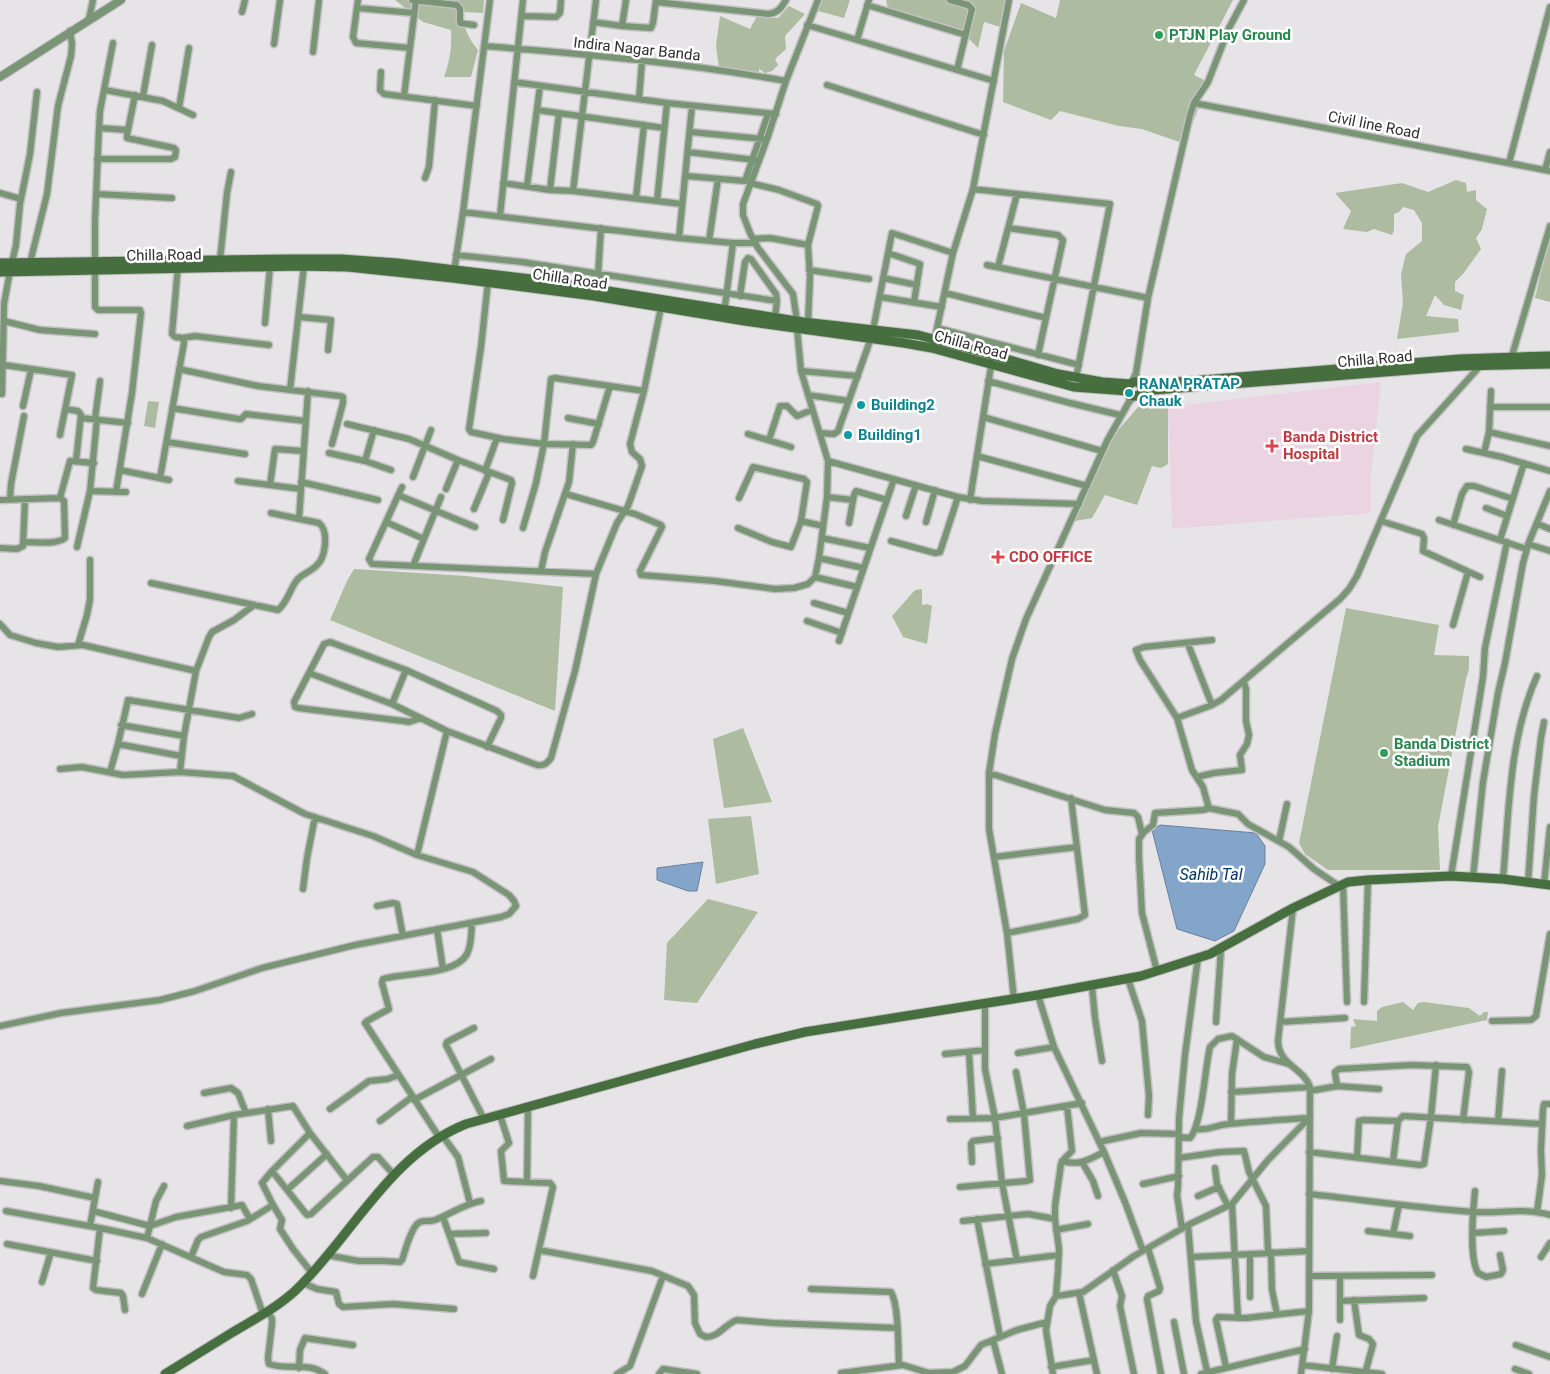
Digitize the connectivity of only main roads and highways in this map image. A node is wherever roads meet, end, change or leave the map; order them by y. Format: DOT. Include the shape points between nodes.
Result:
graph roads {
  1 [pos="293,262"];
  2 [pos="0,263"];
  3 [pos="178,264"];
  4 [pos="96,266"];
  5 [pos="7,269"];
  6 [pos="453,274"];
  7 [pos="597,292"];
  8 [pos="643,300"];
  9 [pos="724,313"];
  10 [pos="797,324"];
  11 [pos="872,334"];
  12 [pos="1550,356"];
  13 [pos="992,360"];
  14 [pos="1511,361"];
  15 [pos="1550,364"];
  16 [pos="1281,377"];
  17 [pos="1134,390"];
  18 [pos="1547,885"];
  19 [pos="165,1374"];
  1 -- 3 [label="main road" via="220,260"];
  1 -- 3 [label="main road, Chilla Road" via="270,267"];
  1 -- 6 [label="main road, Chilla Road" via="304,266"];
  1 -- 6 [label="main road" via="382,262"];
  2 -- 5 [label="main road"];
  3 -- 4 [label="main road, Chilla Road"];
  4 -- 5 [label="main road, Chilla Road"];
  4 -- 5 [label="main road" via="30,263"];
  6 -- 7 [label="main road"];
  6 -- 7 [label="main road, Chilla Road" via="488,282"];
  7 -- 8 [label="main road, Chilla Road"];
  8 -- 9 [label="main road"];
  8 -- 9 [label="main road, Chilla Road" via="661,306"];
  9 -- 10 [label="main road, Chilla Road"];
  9 -- 10 [label="main road" via="775,317"];
  10 -- 11 [label="main road, Chilla Road"];
  10 -- 11 [label="main road" via="808,322"];
  11 -- 13 [label="main road, Chilla Road"];
  11 -- 13 [label="main road" via="935,338"];
  12 -- 14 [label="main road"];
  13 -- 17 [label="main road"];
  13 -- 17 [label="main road, Chilla Road" via="1074,387"];
  14 -- 15 [label="main road, Chilla Road"];
  14 -- 16 [label="main road, Chilla Road"];
  14 -- 16 [label="main road" via="1460,359"];
  16 -- 17 [label="main road"];
  18 -- 19 [label="main road" via="1450,876 1368,880 1341,885 1222,949 1128,979 805,1032 466,1124 441,1136 394,1175 295,1291 266,1313"];
}
